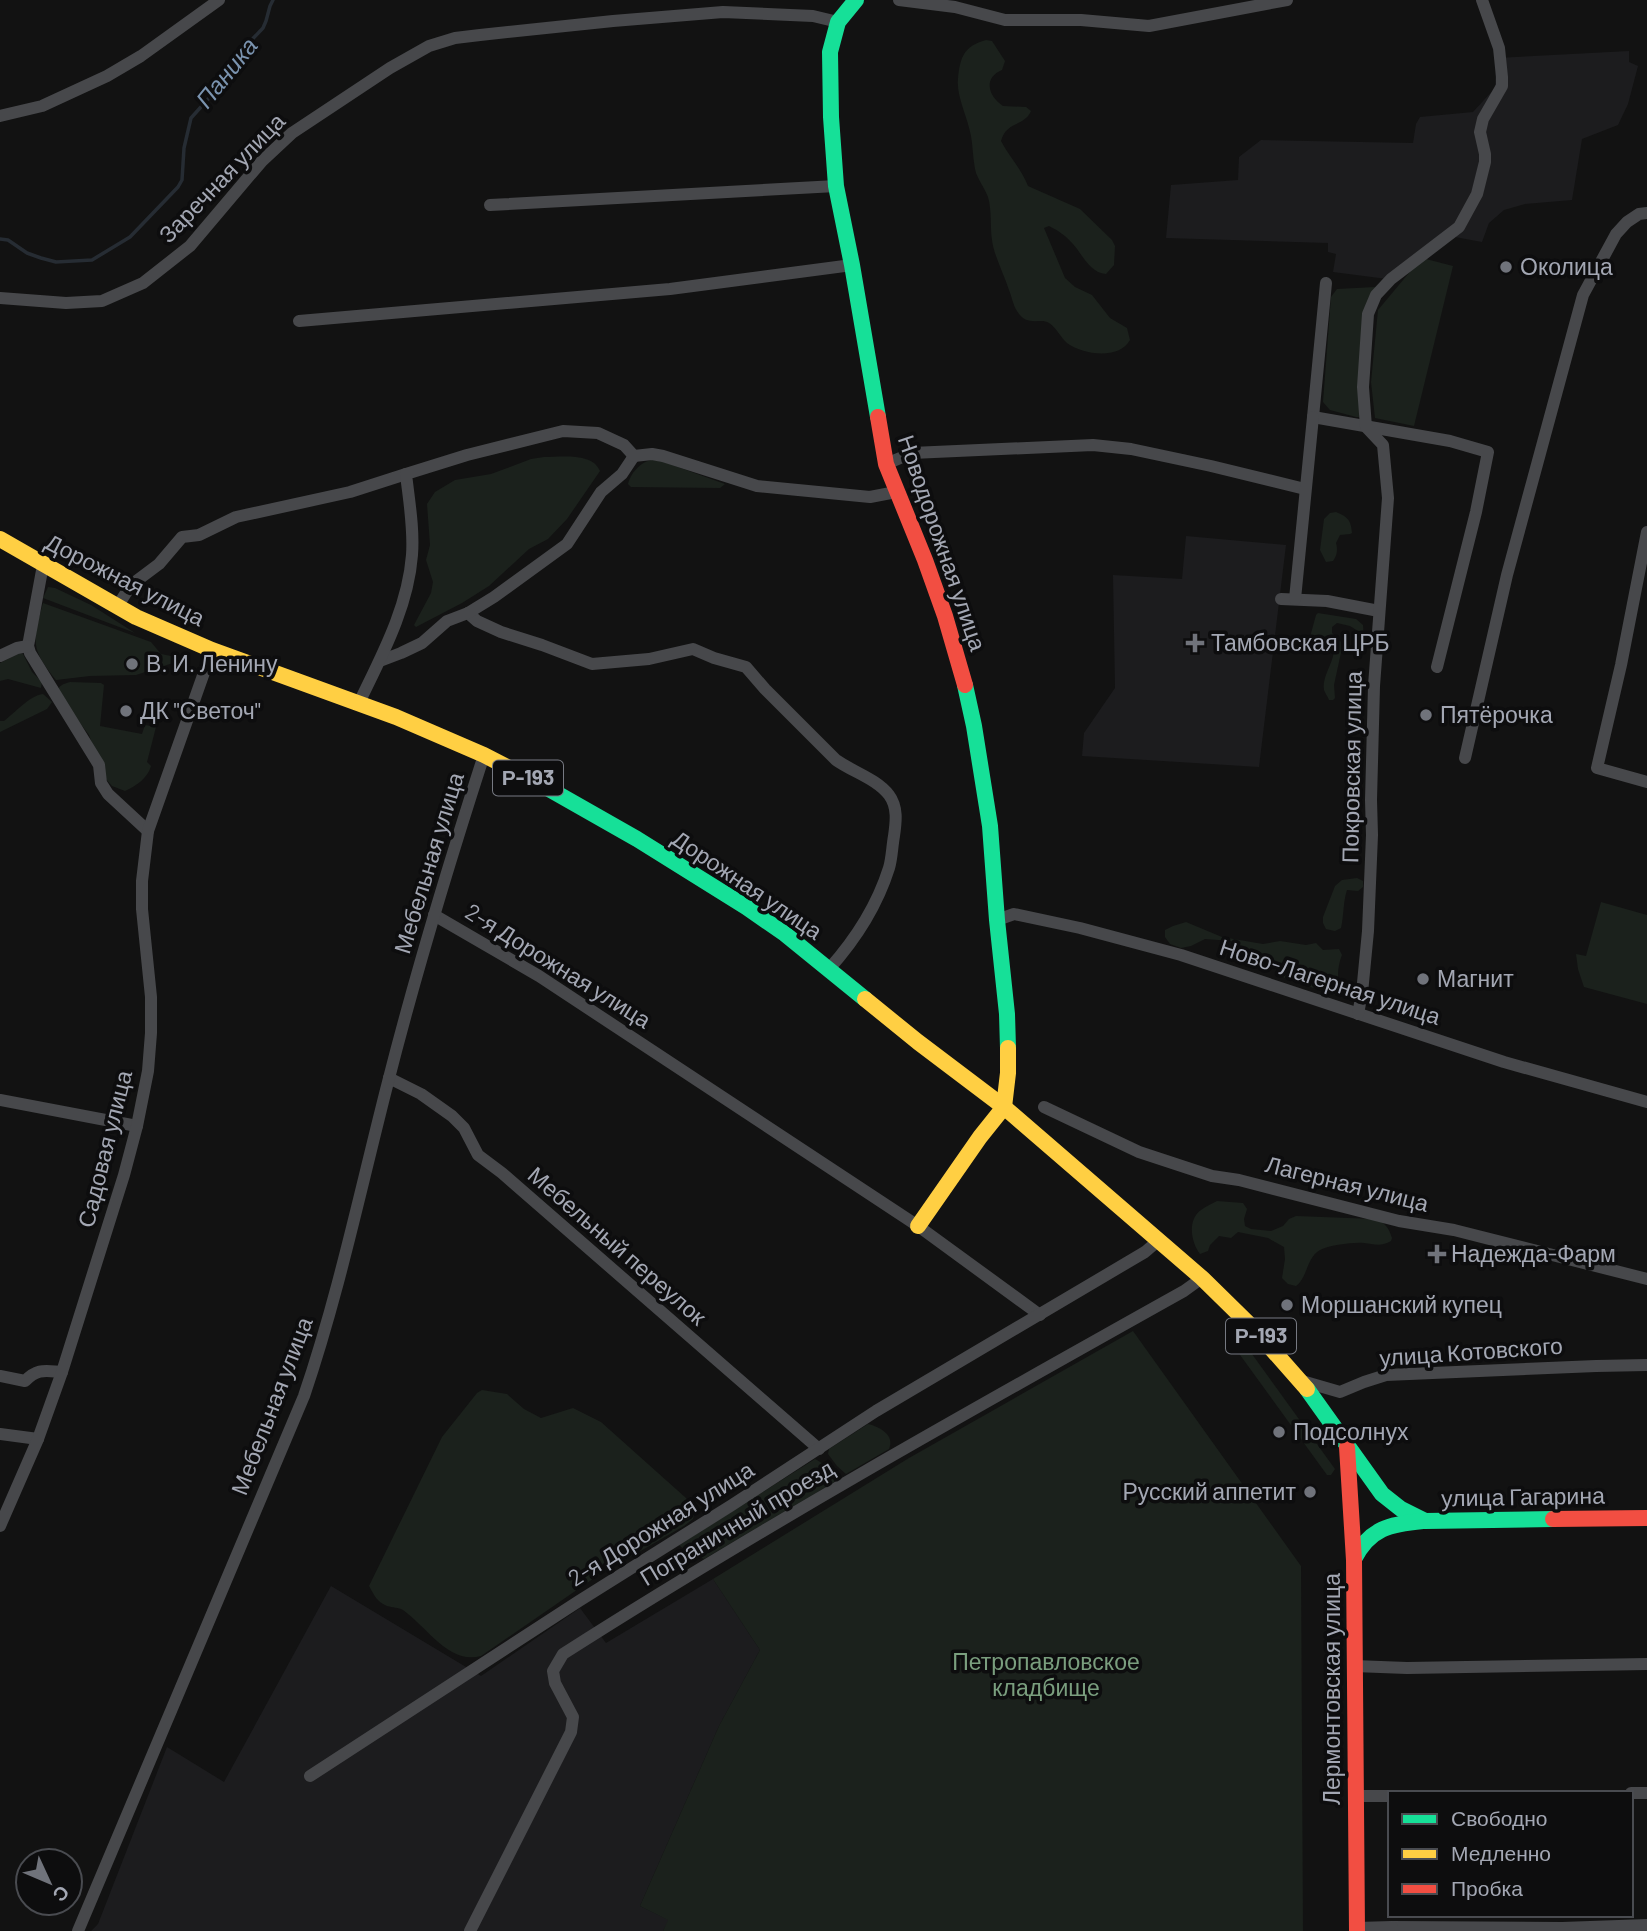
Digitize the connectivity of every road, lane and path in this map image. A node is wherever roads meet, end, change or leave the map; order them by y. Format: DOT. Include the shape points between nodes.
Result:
graph roads {
  1 [pos="219,0"];
  2 [pos="856,0"];
  3 [pos="899,0"];
  4 [pos="1287,0"];
  5 [pos="1482,0"];
  6 [pos="838,22"];
  7 [pos="0,117"];
  8 [pos="836,186"];
  9 [pos="490,205"];
  10 [pos="1647,213"];
  11 [pos="852,265"];
  12 [pos="1326,283"];
  13 [pos="0,298"];
  14 [pos="299,321"];
  15 [pos="1313,418"];
  16 [pos="1366,427"];
  17 [pos="635,456"];
  18 [pos="886,464"];
  19 [pos="407,474"];
  20 [pos="1305,489"];
  21 [pos="896,492"];
  22 [pos="1647,531"];
  23 [pos="0,539"];
  24 [pos="43,565"];
  25 [pos="1281,599"];
  26 [pos="1295,599"];
  27 [pos="117,607"];
  28 [pos="1380,611"];
  29 [pos="468,613"];
  30 [pos="28,646"];
  31 [pos="212,650"];
  32 [pos="0,656"];
  33 [pos="380,661"];
  34 [pos="1437,667"];
  35 [pos="359,703"];
  36 [pos="484,755"];
  37 [pos="1465,758"];
  38 [pos="1647,782"];
  39 [pos="148,831"];
  40 [pos="434,915"];
  41 [pos="997,920"];
  42 [pos="829,969"];
  43 [pos="1358,1014"];
  44 [pos="389,1078"];
  45 [pos="0,1100"];
  46 [pos="1647,1102"];
  47 [pos="1004,1107"];
  48 [pos="1044,1107"];
  49 [pos="137,1126"];
  50 [pos="918,1226"];
  51 [pos="1159,1240"];
  52 [pos="1202,1278"];
  53 [pos="1647,1279"];
  54 [pos="1040,1315"];
  55 [pos="1647,1365"];
  56 [pos="62,1372"];
  57 [pos="0,1376"];
  58 [pos="1301,1381"];
  59 [pos="0,1434"];
  60 [pos="37,1439"];
  61 [pos="1347,1446"];
  62 [pos="820,1449"];
  63 [pos="1647,1518"];
  64 [pos="1425,1521"];
  65 [pos="0,1526"];
  66 [pos="1354,1560"];
  67 [pos="1647,1664"];
  68 [pos="1354,1666"];
  69 [pos="310,1776"];
  70 [pos="1356,1796"];
  71 [pos="1388,1796"];
  72 [pos="1647,1925"];
  73 [pos="1357,1929"];
  74 [pos="1392,1929"];
  75 [pos="78,1931"];
  76 [pos="470,1931"];
  1 -- 7 [label="street" via="107,76 42,106"];
  2 -- 6 [label="main road, Новодорожная улица"];
  3 -- 4 [label="street" via="955,7 1005,20 1149,26"];
  5 -- 16 [label="street, Покровская улица" via="1499,48 1502,86 1483,119 1480,132 1485,162 1477,194 1459,227 1391,279 1371,305 1363,387"];
  6 -- 8 [label="main road, Новодорожная улица" via="830,52"];
  6 -- 13 [label="street, Заречная улица" via="813,16 723,12 480,35 429,46 292,133 262,161 190,246 143,283 102,301"];
  8 -- 9 [label="street"];
  8 -- 11 [label="main road, Новодорожная улица"];
  10 -- 37 [label="street" via="1627,222 1616,234 1583,295 1507,575"];
  11 -- 14 [label="street" via="670,289"];
  11 -- 18 [label="main road, Новодорожная улица"];
  12 -- 15 [label="street"];
  15 -- 16 [label="street"];
  15 -- 20 [label="street"];
  16 -- 28 [label="street, Покровская улица" via="1383,445 1387,474"];
  16 -- 34 [label="street" via="1488,452"];
  17 -- 19 [label="street" via="624,445 598,433 563,431"];
  17 -- 21 [label="street" via="663,456 757,486 870,497"];
  17 -- 29 [label="street" via="601,492 567,544"];
  18 -- 20 [label="street" via="912,453 1093,445 1131,449"];
  18 -- 21 [label="main road, Новодорожная улица"];
  19 -- 27 [label="street" via="246,514 199,535 182,537 159,564 131,585"];
  19 -- 33 [label="street" via="410,570 402,606"];
  20 -- 26 [label="street"];
  21 -- 41 [label="main road, Новодорожная улица" via="925,560 964,680 990,826"];
  22 -- 38 [label="street" via="1597,768"];
  23 -- 24 [label="main road, Дорожная улица / Р-193"];
  24 -- 27 [label="main road, Дорожная улица / Р-193"];
  24 -- 30 [label="street"];
  25 -- 26 [label="street"];
  26 -- 28 [label="street"];
  27 -- 31 [label="main road, Дорожная улица / Р-193"];
  28 -- 43 [label="street, Покровская улица" via="1369,919"];
  29 -- 33 [label="street" via="447,621 422,643"];
  29 -- 42 [label="street" via="501,632 592,664 649,659 692,649 746,667 836,760 879,785 895,805 889,867 873,908"];
  30 -- 32 [label="street"];
  30 -- 39 [label="street" via="99,765 108,794"];
  31 -- 35 [label="main road, Дорожная улица / Р-193"];
  31 -- 39 [label="street, Садовая улица"];
  33 -- 35 [label="street"];
  35 -- 36 [label="main road, Дорожная улица / Р-193"];
  36 -- 40 [label="street, Мебельная улица"];
  36 -- 42 [label="main road, Дорожная улица / Р-193" via="682,867 785,934"];
  39 -- 49 [label="street, Садовая улица" via="142,909 151,1033"];
  40 -- 44 [label="street, Мебельная улица"];
  40 -- 50 [label="street, 2-я Дорожная улица" via="539,976"];
  41 -- 43 [label="street, Ново-Лагерная улица" via="1014,915 1080,928 1201,961"];
  41 -- 47 [label="main road, Новодорожная улица" via="1007,1014"];
  42 -- 47 [label="main road, Дорожная улица / Р-193"];
  43 -- 46 [label="street, Ново-Лагерная улица"];
  44 -- 62 [label="street, Мебельный переулок" via="452,1116 478,1155"];
  44 -- 75 [label="street, Мебельная улица" via="323,1340 304,1396"];
  45 -- 49 [label="street"];
  47 -- 50 [label="main road"];
  47 -- 51 [label="main road, Дорожная улица / Р-193"];
  48 -- 53 [label="street, Лагерная улица" via="1139,1152 1212,1176"];
  49 -- 56 [label="street, Садовая улица"];
  50 -- 54 [label="street, 2-я Дорожная улица"];
  51 -- 52 [label="main road, Дорожная улица / Р-193"];
  51 -- 54 [label="street, 2-я Дорожная улица"];
  52 -- 58 [label="main road, Дорожная улица / Р-193"];
  52 -- 76 [label="street, Пограничный проезд" via="857,1475 563,1654 553,1671 573,1717 571,1732"];
  54 -- 62 [label="street, 2-я Дорожная улица"];
  55 -- 58 [label="street, улица Котовского" via="1387,1375 1340,1392"];
  56 -- 57 [label="street" via="39,1371 25,1381"];
  56 -- 60 [label="street, Садовая улица"];
  58 -- 61 [label="main road, Дорожная улица / Р-193"];
  59 -- 60 [label="street"];
  60 -- 65 [label="street, Садовая улица"];
  61 -- 64 [label="main road, улица Гагарина" via="1382,1494"];
  61 -- 66 [label="main road, Лермонтовская улица"];
  62 -- 69 [label="street, 2-я Дорожная улица"];
  63 -- 64 [label="main road, улица Гагарина"];
  64 -- 66 [label="main road" via="1379,1530 1368,1537"];
  66 -- 68 [label="main road, Лермонтовская улица"];
  67 -- 68 [label="street"];
  68 -- 70 [label="main road, Лермонтовская улица"];
  70 -- 71 [label="street"];
  70 -- 73 [label="main road, Лермонтовская улица"];
  72 -- 74 [label="street"];
  73 -- 74 [label="street"];
}
